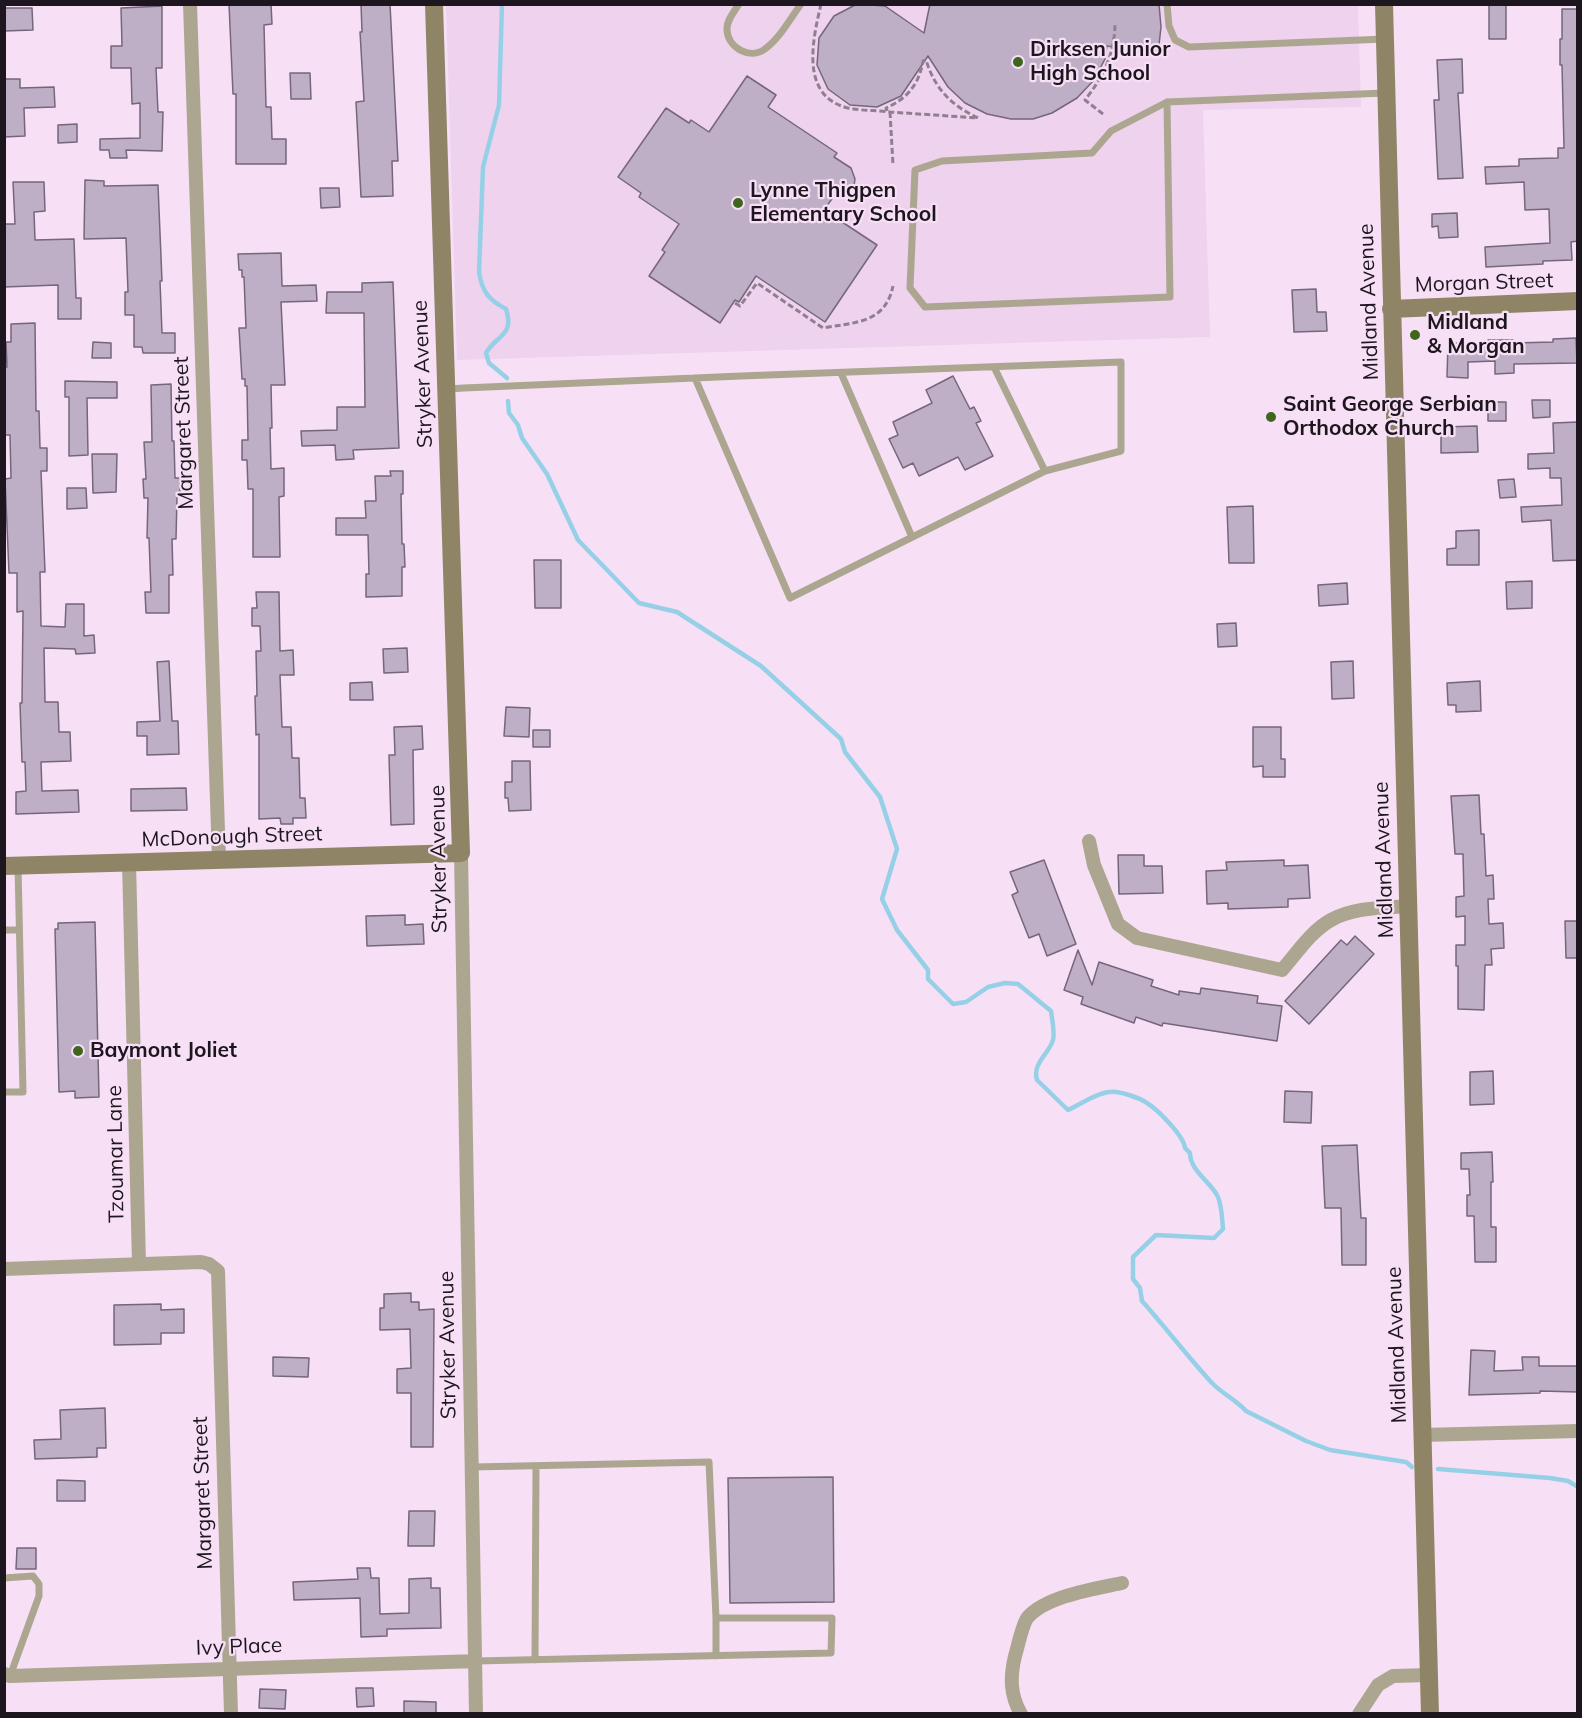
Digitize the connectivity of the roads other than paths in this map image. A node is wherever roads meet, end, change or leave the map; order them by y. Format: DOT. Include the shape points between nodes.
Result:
graph roads {
  1 [pos="190,4"];
  2 [pos="434,4"];
  3 [pos="739,4"];
  4 [pos="801,4"];
  5 [pos="1167,4"];
  6 [pos="1384,4"];
  7 [pos="1385,39"];
  8 [pos="1386,93"];
  9 [pos="1167,102"];
  10 [pos="1578,301"];
  11 [pos="1391,309"];
  12 [pos="994,367"];
  13 [pos="841,373"];
  14 [pos="695,378"];
  15 [pos="446,389"];
  16 [pos="1045,471"];
  17 [pos="912,537"];
  18 [pos="1089,841"];
  19 [pos="461,853"];
  20 [pos="219,860"];
  21 [pos="129,862"];
  22 [pos="11,866"];
  23 [pos="1408,906"];
  24 [pos="4,930"];
  25 [pos="19,930"];
  26 [pos="4,1092"];
  27 [pos="139,1264"];
  28 [pos="4,1269"];
  29 [pos="1578,1431"];
  30 [pos="1422,1435"];
  31 [pos="536,1466"];
  32 [pos="472,1467"];
  33 [pos="4,1578"];
  34 [pos="1122,1583"];
  35 [pos="716,1618"];
  36 [pos="716,1656"];
  37 [pos="536,1660"];
  38 [pos="476,1661"];
  39 [pos="229,1668"];
  40 [pos="7,1675"];
  41 [pos="1429,1675"];
  42 [pos="231,1713"];
  43 [pos="476,1713"];
  44 [pos="1021,1713"];
  45 [pos="1359,1713"];
  46 [pos="1430,1713"];
  1 -- 20 [label="street, Margaret Street"];
  2 -- 15 [label="street, Stryker Avenue"];
  3 -- 4 [label="lane" via="726,29 731,42 743,52 754,54 764,50"];
  5 -- 7 [label="lane" via="1175,40 1189,48"];
  6 -- 7 [label="street, Midland Avenue"];
  7 -- 8 [label="street, Midland Avenue"];
  8 -- 9 [label="lane"];
  8 -- 11 [label="street, Midland Avenue"];
  9 -- 9 [label="lane" via="1170,297 925,307 910,288 915,170 942,161 1092,153 1111,131"];
  10 -- 11 [label="street, Morgan Street"];
  11 -- 23 [label="street, Midland Avenue"];
  12 -- 13 [label="lane"];
  12 -- 16 [label="lane"];
  12 -- 16 [label="lane" via="1121,362 1121,451"];
  13 -- 14 [label="lane"];
  13 -- 17 [label="lane"];
  14 -- 15 [label="lane"];
  14 -- 17 [label="lane" via="790,598"];
  15 -- 19 [label="street, Stryker Avenue"];
  16 -- 17 [label="lane"];
  18 -- 23 [label="street" via="1094,865 1118,924 1137,938 1282,970 1332,919 1366,909"];
  19 -- 20 [label="street, McDonough Street"];
  19 -- 32 [label="street, Stryker Avenue"];
  20 -- 21 [label="street, McDonough Street"];
  21 -- 22 [label="street, McDonough Street"];
  21 -- 27 [label="street, Tzoumar Lane"];
  22 -- 25 [label="lane"];
  23 -- 30 [label="street, Midland Avenue"];
  24 -- 25 [label="lane"];
  25 -- 26 [label="lane" via="23,1092"];
  27 -- 28 [label="street"];
  27 -- 39 [label="street, Margaret Street" via="201,1262 218,1271"];
  29 -- 30 [label="street"];
  30 -- 41 [label="street, Midland Avenue"];
  31 -- 32 [label="lane"];
  31 -- 35 [label="lane" via="709,1462"];
  31 -- 37 [label="lane"];
  32 -- 38 [label="street, Stryker Avenue"];
  33 -- 40 [label="lane" via="33,1576 39,1584 39,1596"];
  34 -- 44 [label="street" via="1043,1605 1026,1618 1011,1673 1014,1702"];
  35 -- 36 [label="lane"];
  35 -- 36 [label="lane" via="832,1618 831,1653"];
  36 -- 37 [label="lane"];
  37 -- 38 [label="lane"];
  38 -- 39 [label="street, Ivy Place"];
  38 -- 43 [label="street, Stryker Avenue"];
  39 -- 40 [label="street, Ivy Place"];
  39 -- 42 [label="street, Margaret Street"];
  41 -- 45 [label="street" via="1393,1676 1378,1685"];
  41 -- 46 [label="street, Midland Avenue"];
}
